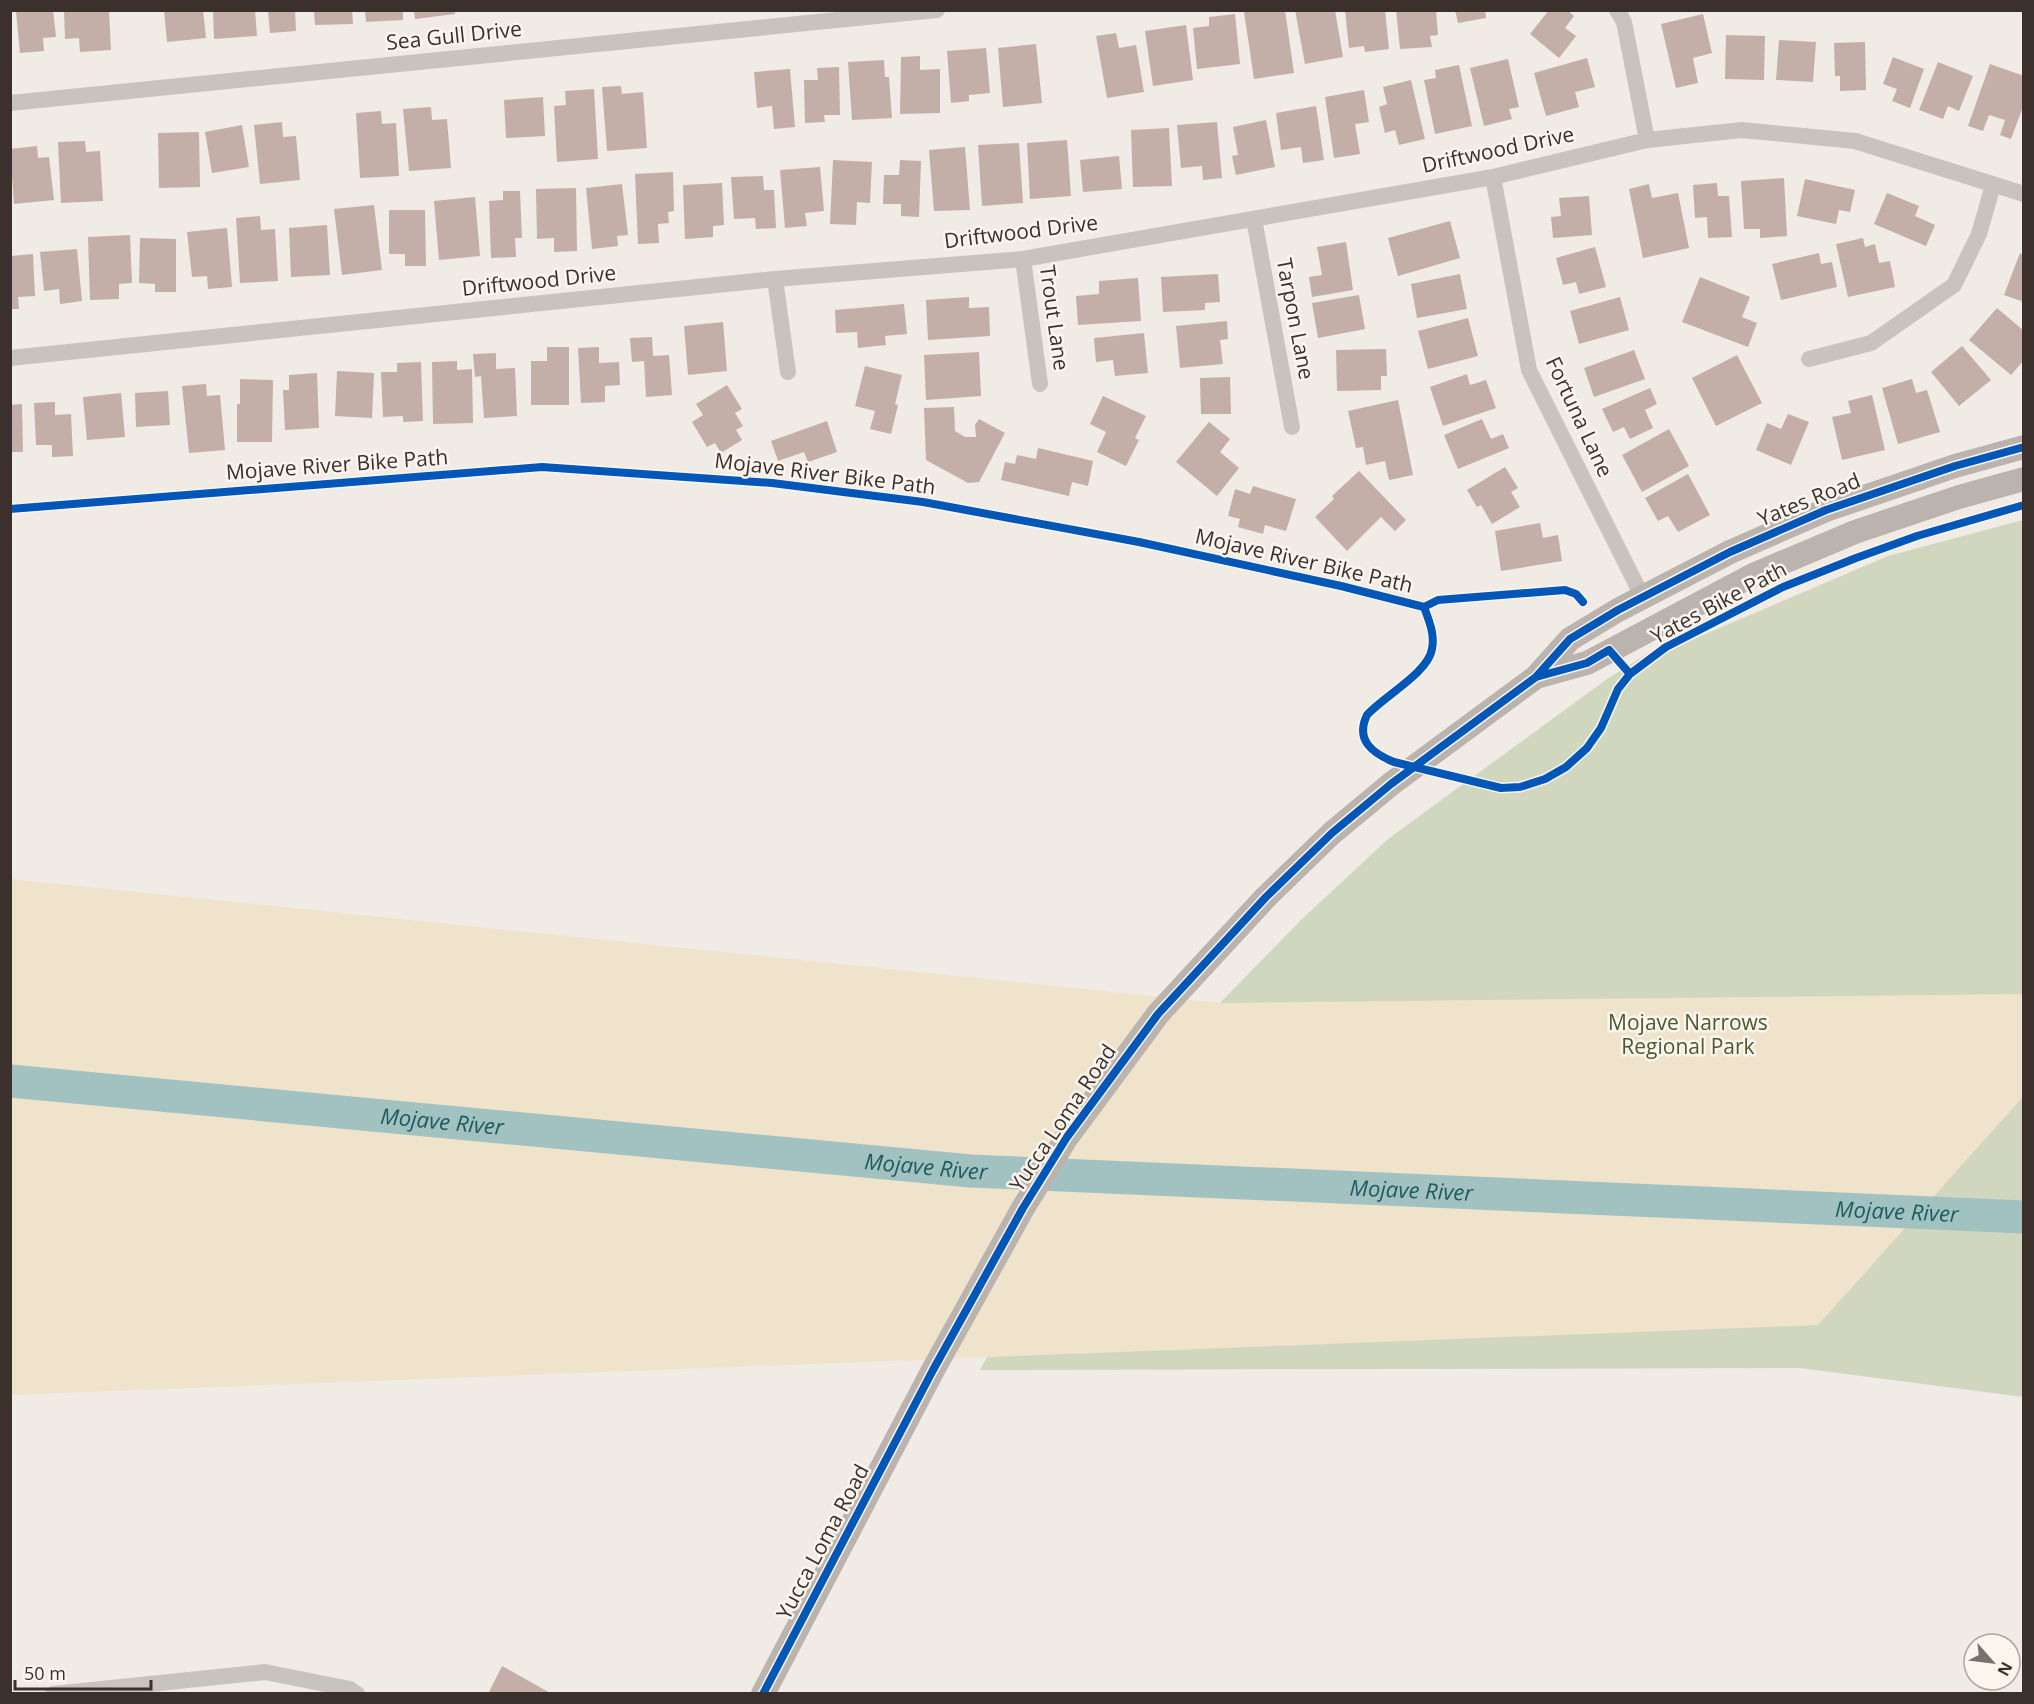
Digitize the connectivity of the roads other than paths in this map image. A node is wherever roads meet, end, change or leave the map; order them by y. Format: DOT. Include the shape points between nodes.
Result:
graph roads {
  1 [pos="937,10"];
  2 [pos="1617,10"];
  3 [pos="10,103"];
  4 [pos="1647,141"];
  5 [pos="1493,177"];
  6 [pos="1993,185"];
  7 [pos="2024,194"];
  8 [pos="1254,219"];
  9 [pos="1023,258"];
  10 [pos="775,279"];
  11 [pos="10,358"];
  12 [pos="1809,359"];
  13 [pos="788,372"];
  14 [pos="1040,384"];
  15 [pos="1292,427"];
  16 [pos="2024,447"];
  17 [pos="2024,479"];
  18 [pos="1642,596"];
  19 [pos="1618,610"];
  20 [pos="1536,677"];
  21 [pos="75,1692"];
  22 [pos="53,1694"];
  23 [pos="357,1694"];
  24 [pos="763,1694"];
  1 -- 3 [label="street, Sea Gull Drive"];
  2 -- 4 [label="street" via="1624,22"];
  4 -- 5 [label="street, Driftwood Drive"];
  4 -- 6 [label="street, Driftwood Drive" via="1742,130 1855,141"];
  5 -- 8 [label="street, Driftwood Drive"];
  5 -- 18 [label="street, Fortuna Lane" via="1529,370"];
  6 -- 7 [label="street, Driftwood Drive"];
  6 -- 12 [label="street" via="1979,234 1954,285 1871,343"];
  8 -- 9 [label="street, Driftwood Drive"];
  8 -- 15 [label="street, Tarpon Lane"];
  9 -- 10 [label="street, Driftwood Drive"];
  9 -- 14 [label="street, Trout Lane"];
  10 -- 11 [label="street, Driftwood Drive"];
  10 -- 13 [label="street"];
  16 -- 18 [label="main road, Yates Road" via="1826,510"];
  17 -- 20 [label="main road, Yucca Loma Road" via="1959,496 1855,532 1753,575 1587,663"];
  18 -- 19 [label="main road, Yates Road"];
  19 -- 20 [label="main road, Yucca Loma Road" via="1570,639"];
  20 -- 24 [label="main road, Yucca Loma Road" via="1332,833 1266,897 1158,1014 1067,1137 1023,1208"];
  21 -- 22 [label="street"];
  21 -- 23 [label="street" via="265,1672 350,1689"];
}
